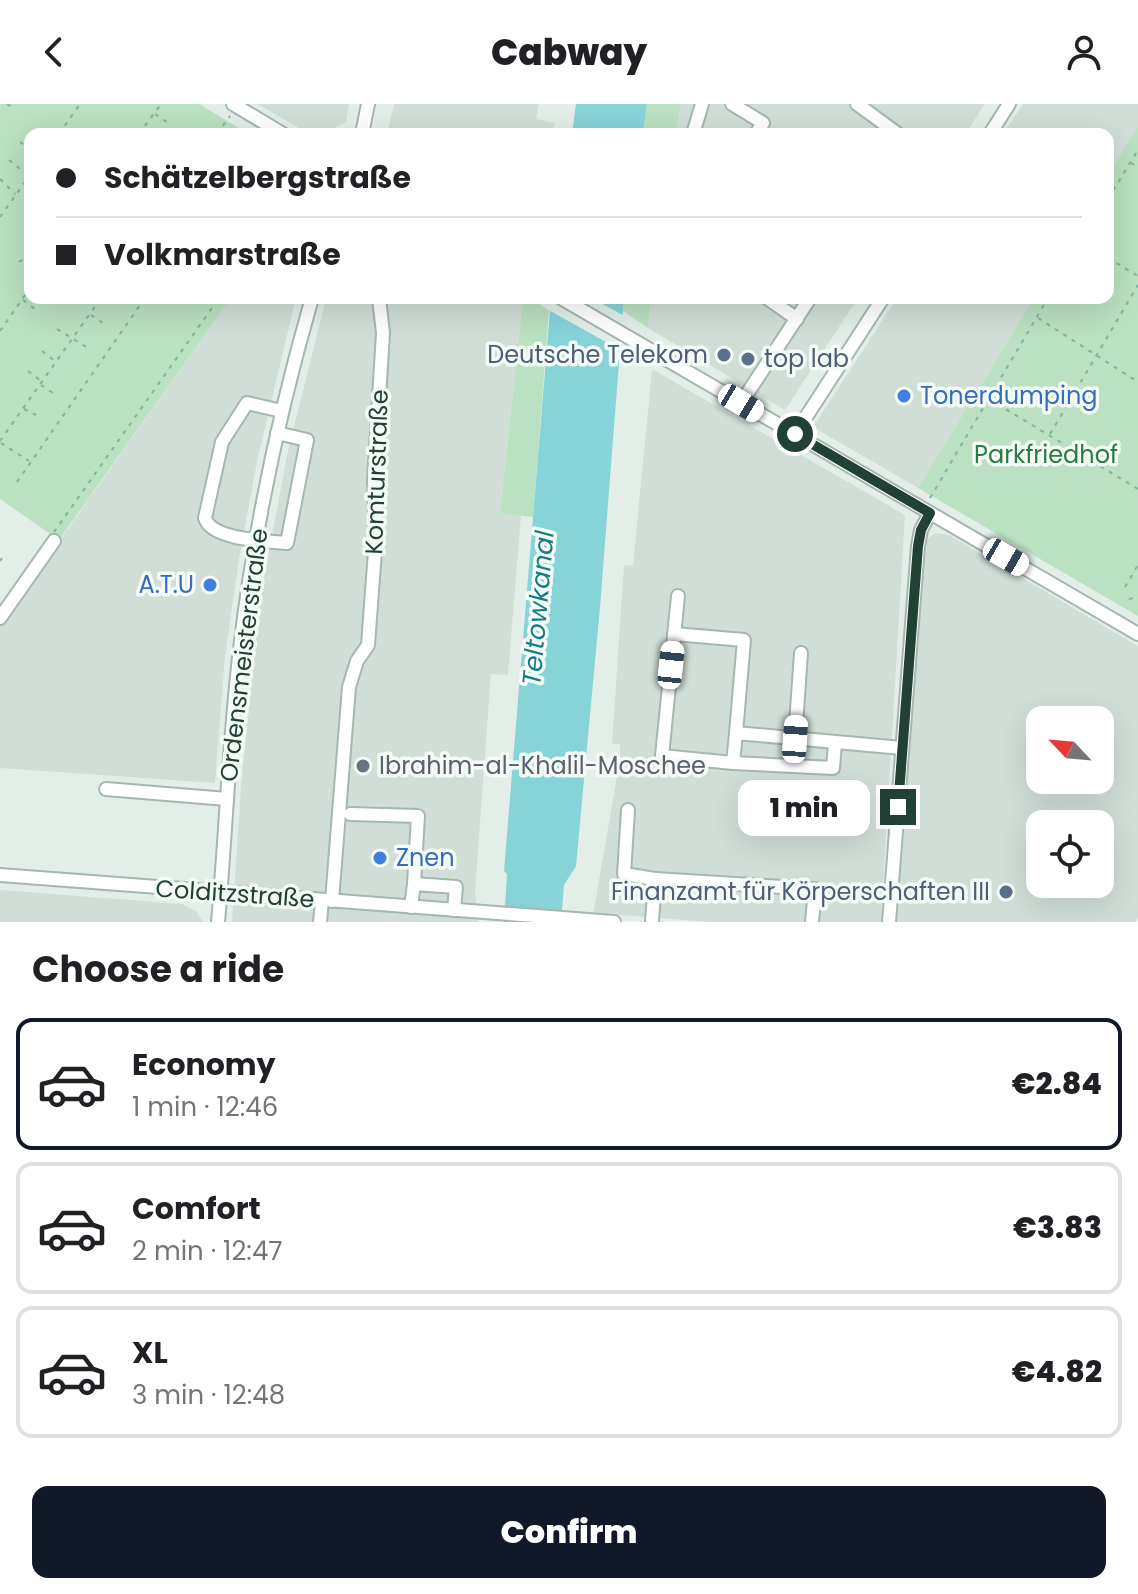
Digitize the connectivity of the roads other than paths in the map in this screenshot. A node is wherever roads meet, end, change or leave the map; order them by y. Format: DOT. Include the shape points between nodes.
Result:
graph roads {
  1 [pos="368,104"];
  2 [pos="702,104"];
  3 [pos="732,104"];
  4 [pos="857,104"];
  5 [pos="1009,104"];
  6 [pos="235,105"];
  7 [pos="273,128"];
  8 [pos="363,128"];
  9 [pos="695,128"];
  10 [pos="760,128"];
  11 [pos="890,128"];
  12 [pos="994,128"];
  13 [pos="310,304"];
  14 [pos="380,304"];
  15 [pos="571,304"];
  16 [pos="776,304"];
  17 [pos="806,304"];
  18 [pos="879,304"];
  19 [pos="797,319"];
  20 [pos="741,403"];
  21 [pos="282,411"];
  22 [pos="277,433"];
  23 [pos="795,434"];
  24 [pos="930,513"];
  25 [pos="256,540"];
  26 [pos="54,541"];
  27 [pos="678,596"];
  28 [pos="0,618"];
  29 [pos="674,634"];
  30 [pos="1138,634"];
  31 [pos="801,653"];
  32 [pos="736,733"];
  33 [pos="795,739"];
  34 [pos="835,743"];
  35 [pos="902,748"];
  36 [pos="733,763"];
  37 [pos="106,789"];
  38 [pos="227,799"];
  39 [pos="628,810"];
  40 [pos="350,814"];
  41 [pos="0,875"];
  42 [pos="655,879"];
  43 [pos="414,884"];
  44 [pos="221,893"];
  45 [pos="327,900"];
  46 [pos="411,907"];
  47 [pos="454,910"];
  48 [pos="599,921"];
  49 [pos="218,922"];
  50 [pos="320,922"];
  51 [pos="614,922"];
  52 [pos="652,922"];
  53 [pos="812,922"];
  54 [pos="889,922"];
  1 -- 8 [label="street"];
  2 -- 9 [label="street"];
  3 -- 10 [label="street" via="763,123"];
  4 -- 11 [label="street"];
  5 -- 12 [label="street"];
  6 -- 7 [label="street"];
  13 -- 21 [label="street, Ordensmeisterstraße"];
  14 -- 45 [label="street, Komturstraße" via="376,539 368,645 349,687"];
  15 -- 20 [label="street"];
  16 -- 19 [label="street"];
  17 -- 19 [label="street"];
  18 -- 23 [label="street"];
  19 -- 20 [label="street"];
  20 -- 23 [label="street"];
  21 -- 22 [label="street, Ordensmeisterstraße"];
  21 -- 25 [label="street" via="247,403 222,442 216,467 206,524 219,533"];
  22 -- 25 [label="street, Ordensmeisterstraße"];
  22 -- 25 [label="street" via="307,440 287,543"];
  23 -- 24 [label="street"];
  24 -- 30 [label="street"];
  24 -- 35 [label="street" via="918,546"];
  25 -- 38 [label="street, Ordensmeisterstraße"];
  26 -- 28 [label="street"];
  27 -- 29 [label="street"];
  29 -- 32 [label="street" via="744,640"];
  29 -- 36 [label="street" via="662,756"];
  31 -- 33 [label="street"];
  32 -- 33 [label="street"];
  32 -- 36 [label="street"];
  33 -- 34 [label="street"];
  34 -- 35 [label="street"];
  34 -- 36 [label="street" via="833,768"];
  35 -- 54 [label="street"];
  37 -- 38 [label="street"];
  38 -- 44 [label="street, Ordensmeisterstraße"];
  39 -- 42 [label="street" via="624,874"];
  40 -- 43 [label="street" via="418,816"];
  41 -- 44 [label="street, Colditzstraße"];
  42 -- 52 [label="street"];
  42 -- 53 [label="street" via="815,889"];
  43 -- 46 [label="street"];
  43 -- 47 [label="street" via="456,887"];
  44 -- 45 [label="street, Colditzstraße"];
  44 -- 49 [label="street, Ordensmeisterstraße"];
  45 -- 46 [label="street, Colditzstraße"];
  45 -- 50 [label="street"];
  46 -- 47 [label="street, Colditzstraße"];
  47 -- 48 [label="street, Colditzstraße"];
  48 -- 51 [label="street, Colditzstraße"];
}
